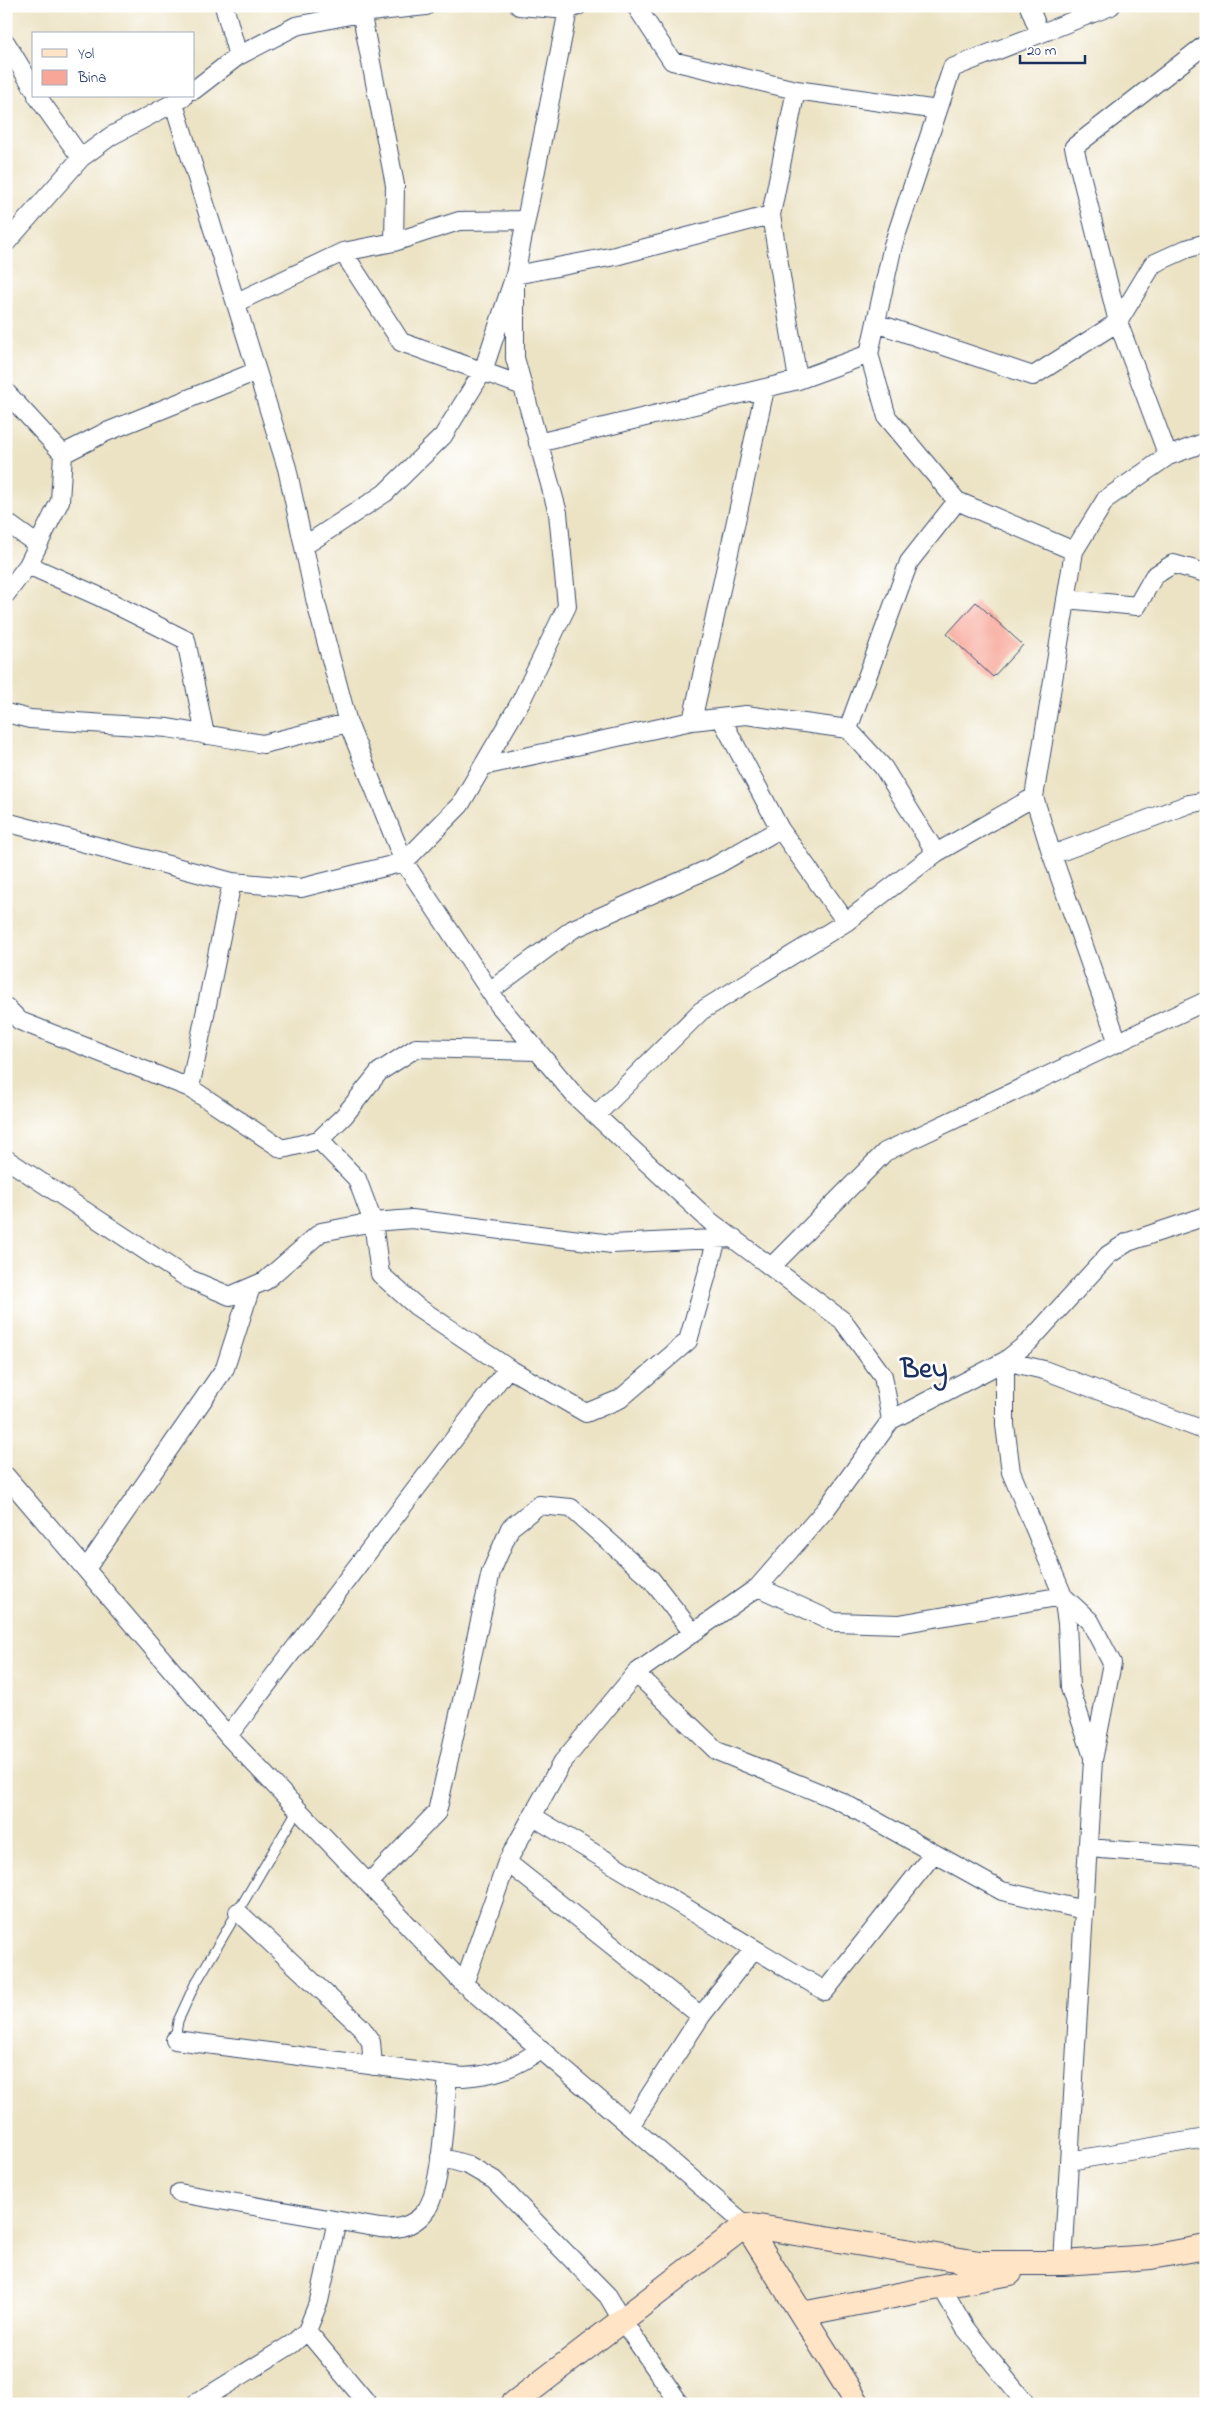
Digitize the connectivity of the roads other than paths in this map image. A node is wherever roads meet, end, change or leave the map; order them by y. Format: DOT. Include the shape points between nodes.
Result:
graph roads {
  1 [pos="224,6"];
  2 [pos="426,6"];
  3 [pos="519,6"];
  4 [pos="636,6"];
  5 [pos="1029,6"];
  6 [pos="1110,6"];
  7 [pos="573,8"];
  8 [pos="360,10"];
  9 [pos="1040,34"];
  10 [pos="6,42"];
  11 [pos="1206,44"];
  12 [pos="238,56"];
  13 [pos="32,87"];
  14 [pos="195,89"];
  15 [pos="796,90"];
  16 [pos="38,98"];
  17 [pos="180,100"];
  18 [pos="938,110"];
  19 [pos="81,158"];
  20 [pos="771,215"];
  21 [pos="526,220"];
  22 [pos="394,242"];
  23 [pos="6,243"];
  24 [pos="1206,243"];
  25 [pos="343,252"];
  26 [pos="515,275"];
  27 [pos="237,302"];
  28 [pos="1118,322"];
  29 [pos="876,323"];
  30 [pos="869,354"];
  31 [pos="257,371"];
  32 [pos="483,371"];
  33 [pos="798,380"];
  34 [pos="523,386"];
  35 [pos="765,389"];
  36 [pos="6,392"];
  37 [pos="1206,442"];
  38 [pos="538,443"];
  39 [pos="63,454"];
  40 [pos="1168,456"];
  41 [pos="957,501"];
  42 [pos="6,522"];
  43 [pos="38,545"];
  44 [pos="304,546"];
  45 [pos="1074,551"];
  46 [pos="28,565"];
  47 [pos="1206,573"];
  48 [pos="6,594"];
  49 [pos="1066,599"];
  50 [pos="6,713"];
  51 [pos="722,718"];
  52 [pos="692,721"];
  53 [pos="348,723"];
  54 [pos="848,729"];
  55 [pos="205,735"];
  56 [pos="483,766"];
  57 [pos="1034,797"];
  58 [pos="1206,801"];
  59 [pos="6,822"];
  60 [pos="780,829"];
  61 [pos="936,853"];
  62 [pos="1052,855"];
  63 [pos="404,862"];
  64 [pos="232,882"];
  65 [pos="846,922"];
  66 [pos="490,990"];
  67 [pos="1206,1001"];
  68 [pos="6,1007"];
  69 [pos="1118,1043"];
  70 [pos="538,1051"];
  71 [pos="190,1088"];
  72 [pos="596,1115"];
  73 [pos="319,1140"];
  74 [pos="6,1159"];
  75 [pos="1206,1216"];
  76 [pos="373,1222"];
  77 [pos="726,1239"];
  78 [pos="771,1266"];
  79 [pos="251,1287"];
  80 [pos="1005,1361"];
  81 [pos="508,1368"];
  82 [pos="891,1420"];
  83 [pos="1206,1432"];
  84 [pos="6,1476"];
  85 [pos="86,1570"];
  86 [pos="758,1586"];
  87 [pos="1062,1596"];
  88 [pos="693,1633"];
  89 [pos="636,1673"];
  90 [pos="228,1736"];
  91 [pos="1094,1760"];
  92 [pos="298,1809"];
  93 [pos="532,1816"];
  94 [pos="1088,1848"];
  95 [pos="934,1854"];
  96 [pos="1206,1857"];
  97 [pos="507,1862"];
  98 [pos="369,1883"];
  99 [pos="1084,1910"];
  100 [pos="238,1912"];
  101 [pos="753,1950"];
  102 [pos="464,1984"];
  103 [pos="701,2016"];
  104 [pos="175,2040"];
  105 [pos="541,2049"];
  106 [pos="373,2066"];
  107 [pos="448,2076"];
  108 [pos="630,2126"];
  109 [pos="1206,2138"];
  110 [pos="440,2157"];
  111 [pos="1069,2161"];
  112 [pos="179,2193"];
  113 [pos="337,2221"];
  114 [pos="746,2225"];
  115 [pos="1206,2247"];
  116 [pos="1063,2263"];
  117 [pos="941,2286"];
  118 [pos="802,2314"];
  119 [pos="622,2320"];
  120 [pos="307,2330"];
  121 [pos="196,2404"];
  122 [pos="368,2404"];
  123 [pos="513,2404"];
  124 [pos="680,2404"];
  125 [pos="858,2404"];
  126 [pos="1026,2404"];
  1 -- 12 [label="street"];
  2 -- 8 [label="street"];
  3 -- 7 [label="street"];
  4 -- 15 [label="street" via="672,61"];
  5 -- 9 [label="street"];
  6 -- 9 [label="street"];
  7 -- 21 [label="street"];
  8 -- 12 [label="street" via="296,26"];
  8 -- 22 [label="street" via="395,185"];
  9 -- 18 [label="street" via="952,68"];
  10 -- 13 [label="street"];
  11 -- 28 [label="street" via="1074,147"];
  12 -- 14 [label="street"];
  15 -- 18 [label="street"];
  15 -- 20 [label="street"];
  16 -- 19 [label="street"];
  17 -- 19 [label="street" via="111,136"];
  17 -- 27 [label="street"];
  18 -- 29 [label="street" via="893,245"];
  19 -- 23 [label="street"];
  20 -- 26 [label="street" via="615,256"];
  20 -- 33 [label="street"];
  21 -- 22 [label="street" via="459,221"];
  21 -- 26 [label="street"];
  22 -- 25 [label="street"];
  24 -- 28 [label="street" via="1152,264"];
  25 -- 27 [label="street"];
  25 -- 32 [label="street" via="401,342"];
  26 -- 32 [label="street"];
  26 -- 34 [label="street" via="515,358"];
  27 -- 31 [label="street"];
  28 -- 29 [label="street" via="1033,376"];
  28 -- 40 [label="street"];
  29 -- 30 [label="street"];
  30 -- 33 [label="street"];
  30 -- 41 [label="street" via="887,417"];
  31 -- 39 [label="street" via="104,433"];
  31 -- 44 [label="street" via="287,468"];
  32 -- 34 [label="street"];
  32 -- 44 [label="street" via="443,436 385,493"];
  33 -- 35 [label="street"];
  34 -- 38 [label="street"];
  35 -- 38 [label="street"];
  35 -- 52 [label="street"];
  36 -- 39 [label="street"];
  37 -- 40 [label="street"];
  38 -- 56 [label="street" via="558,513 567,606 521,701"];
  39 -- 43 [label="street" via="60,501"];
  40 -- 45 [label="street" via="1106,499"];
  41 -- 45 [label="street"];
  41 -- 54 [label="street" via="909,562"];
  42 -- 43 [label="street"];
  43 -- 46 [label="street"];
  44 -- 53 [label="street"];
  45 -- 49 [label="street"];
  46 -- 48 [label="street"];
  46 -- 55 [label="street" via="186,640"];
  47 -- 49 [label="street" via="1173,564 1154,576 1137,606"];
  49 -- 57 [label="street"];
  50 -- 55 [label="street" via="30,719 168,728"];
  51 -- 52 [label="street"];
  51 -- 54 [label="street" via="746,715"];
  51 -- 60 [label="street"];
  52 -- 56 [label="street"];
  53 -- 55 [label="street" via="263,744"];
  53 -- 63 [label="street"];
  54 -- 61 [label="street" via="883,767"];
  56 -- 63 [label="street" via="460,805"];
  57 -- 61 [label="street"];
  57 -- 62 [label="street"];
  58 -- 62 [label="street" via="1189,804"];
  59 -- 64 [label="street"];
  60 -- 65 [label="street"];
  60 -- 66 [label="street" via="715,866 573,929"];
  61 -- 65 [label="street"];
  62 -- 69 [label="street"];
  63 -- 64 [label="street" via="301,888"];
  63 -- 66 [label="street"];
  64 -- 71 [label="street"];
  65 -- 72 [label="street" via="701,1011"];
  66 -- 70 [label="street"];
  67 -- 69 [label="street"];
  68 -- 71 [label="street" via="20,1021"];
  69 -- 78 [label="street" via="886,1152"];
  70 -- 72 [label="street" via="576,1097"];
  70 -- 73 [label="street" via="416,1048 378,1072 344,1116"];
  71 -- 73 [label="street" via="282,1149"];
  72 -- 77 [label="street"];
  73 -- 76 [label="street" via="357,1179"];
  74 -- 79 [label="street" via="187,1278 230,1296"];
  75 -- 80 [label="street" via="1147,1234 1108,1255 1037,1334"];
  76 -- 77 [label="street" via="412,1219 612,1244"];
  76 -- 79 [label="street" via="321,1232 264,1281"];
  76 -- 81 [label="street" via="380,1274 416,1306"];
  77 -- 78 [label="street"];
  77 -- 81 [label="street" via="688,1341 620,1399 586,1413"];
  78 -- 82 [label="street" via="842,1320 884,1376"];
  79 -- 85 [label="street" via="225,1368"];
  80 -- 82 [label="street"];
  80 -- 83 [label="street" via="1044,1370"];
  80 -- 87 [label="street" via="1005,1424 1012,1472"];
  81 -- 90 [label="street"];
  82 -- 86 [label="street" via="826,1509"];
  84 -- 85 [label="street"];
  85 -- 90 [label="street"];
  86 -- 87 [label="street" via="834,1622 899,1624"];
  86 -- 88 [label="street"];
  87 -- 91 [label="street" via="1068,1623 1070,1688"];
  87 -- 91 [label="street" via="1090,1621 1112,1663"];
  88 -- 89 [label="street"];
  88 -- 98 [label="street" via="650,1578 570,1508 538,1505 510,1528 491,1572 437,1812"];
  89 -- 93 [label="street" via="561,1764"];
  89 -- 95 [label="street" via="717,1751 842,1802"];
  90 -- 92 [label="street"];
  91 -- 94 [label="street"];
  92 -- 98 [label="street"];
  92 -- 100 [label="lane"];
  93 -- 97 [label="street"];
  93 -- 101 [label="street"];
  94 -- 96 [label="street"];
  94 -- 99 [label="street"];
  95 -- 99 [label="street" via="1002,1892"];
  95 -- 101 [label="street" via="825,1991"];
  97 -- 102 [label="street"];
  97 -- 103 [label="street"];
  98 -- 102 [label="street"];
  99 -- 111 [label="street"];
  100 -- 104 [label="lane" via="194,1986 178,2021"];
  100 -- 106 [label="street" via="361,2026 371,2042"];
  101 -- 103 [label="street"];
  102 -- 105 [label="street"];
  103 -- 108 [label="street"];
  104 -- 106 [label="street"];
  105 -- 107 [label="street" via="507,2070 478,2076"];
  105 -- 108 [label="street"];
  106 -- 107 [label="street"];
  107 -- 110 [label="street"];
  108 -- 114 [label="street"];
  109 -- 111 [label="street"];
  110 -- 113 [label="street" via="431,2201 413,2222 391,2229"];
  110 -- 119 [label="street" via="468,2165 494,2180 608,2296"];
  111 -- 116 [label="street"];
  112 -- 113 [label="street"];
  113 -- 120 [label="street" via="319,2301"];
  114 -- 116 [label="street" via="979,2263"];
  114 -- 118 [label="street"];
  114 -- 119 [label="street"];
  115 -- 116 [label="street" via="1151,2257"];
  116 -- 117 [label="street"];
  117 -- 118 [label="street"];
  117 -- 126 [label="street" via="965,2328"];
  118 -- 125 [label="street"];
  119 -- 123 [label="street"];
  119 -- 124 [label="street"];
  120 -- 121 [label="street" via="292,2344"];
  120 -- 122 [label="street"];
}
